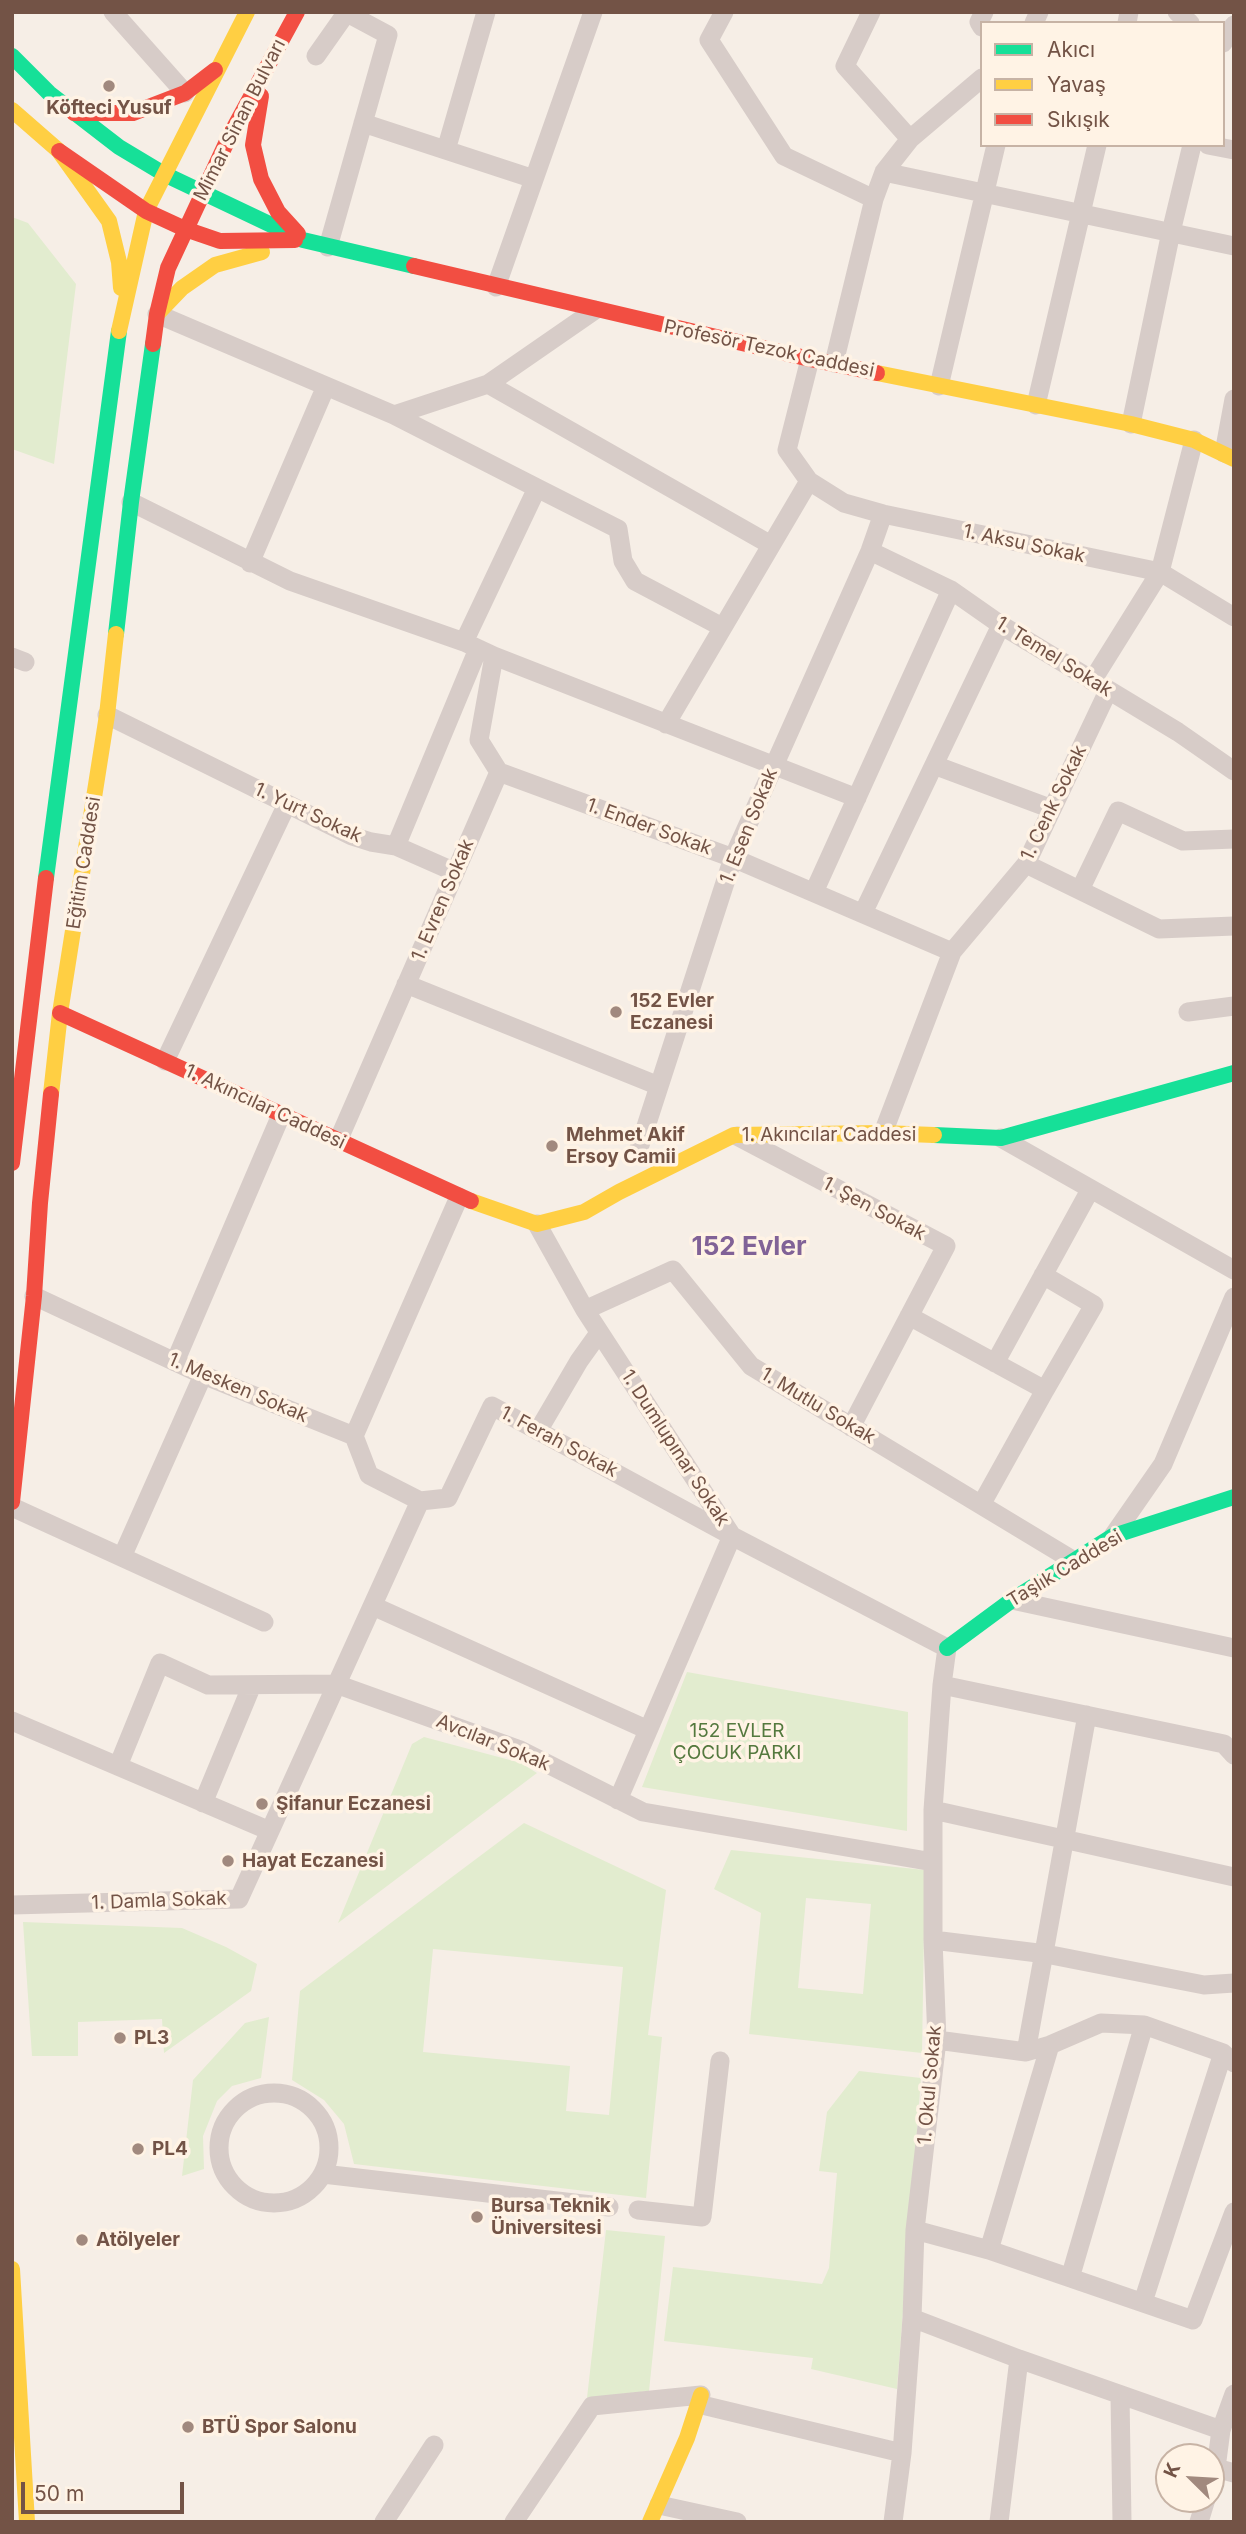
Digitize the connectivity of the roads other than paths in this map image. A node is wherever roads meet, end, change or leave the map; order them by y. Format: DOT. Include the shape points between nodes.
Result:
graph roads {
  1 [pos="113,12"];
  2 [pos="224,12"];
  3 [pos="247,12"];
  4 [pos="298,12"];
  5 [pos="486,12"];
  6 [pos="593,12"];
  7 [pos="724,12"];
  8 [pos="871,12"];
  9 [pos="347,13"];
  10 [pos="237,30"];
  11 [pos="12,56"];
  12 [pos="316,56"];
  13 [pos="267,66"];
  14 [pos="218,67"];
  15 [pos="980,80"];
  16 [pos="185,93"];
  17 [pos="12,110"];
  18 [pos="74,113"];
  19 [pos="363,123"];
  20 [pos="910,139"];
  21 [pos="995,147"];
  22 [pos="1097,147"];
  23 [pos="1192,147"];
  24 [pos="446,150"];
  25 [pos="58,151"];
  26 [pos="884,172"];
  27 [pos="164,174"];
  28 [pos="534,179"];
  29 [pos="203,192"];
  30 [pos="983,193"];
  31 [pos="874,199"];
  32 [pos="146,211"];
  33 [pos="1081,214"];
  34 [pos="185,229"];
  35 [pos="1171,232"];
  36 [pos="303,240"];
  37 [pos="1234,246"];
  38 [pos="328,247"];
  39 [pos="496,287"];
  40 [pos="123,310"];
  41 [pos="595,310"];
  42 [pos="157,314"];
  43 [pos="810,359"];
  44 [pos="834,363"];
  45 [pos="488,384"];
  46 [pos="326,386"];
  47 [pos="939,386"];
  48 [pos="1234,399"];
  49 [pos="1037,405"];
  50 [pos="394,415"];
  51 [pos="1131,424"];
  52 [pos="1194,440"];
  53 [pos="1229,456"];
  54 [pos="809,481"];
  55 [pos="537,488"];
  56 [pos="131,502"];
  57 [pos="883,514"];
  58 [pos="771,545"];
  59 [pos="870,551"];
  60 [pos="250,563"];
  61 [pos="1160,572"];
  62 [pos="951,590"];
  63 [pos="1234,617"];
  64 [pos="1001,625"];
  65 [pos="722,627"];
  66 [pos="479,649"];
  67 [pos="1100,686"];
  68 [pos="107,715"];
  69 [pos="666,724"];
  70 [pos="934,765"];
  71 [pos="774,766"];
  72 [pos="1234,771"];
  73 [pos="499,772"];
  74 [pos="857,798"];
  75 [pos="287,804"];
  76 [pos="1052,809"];
  77 [pos="1234,839"];
  78 [pos="396,846"];
  79 [pos="733,858"];
  80 [pos="1026,864"];
  81 [pos="455,872"];
  82 [pos="1080,890"];
  83 [pos="814,892"];
  84 [pos="863,914"];
  85 [pos="1234,926"];
  86 [pos="952,952"];
  87 [pos="406,984"];
  88 [pos="1234,1006"];
  89 [pos="1188,1012"];
  90 [pos="60,1013"];
  91 [pos="19,1021"];
  92 [pos="165,1061"];
  93 [pos="1234,1073"];
  94 [pos="16,1085"];
  95 [pos="659,1086"];
  96 [pos="281,1115"];
  97 [pos="883,1133"];
  98 [pos="734,1135"];
  99 [pos="1001,1138"];
  100 [pos="338,1141"];
  101 [pos="639,1148"];
  102 [pos="12,1163"];
  103 [pos="1090,1190"];
  104 [pos="459,1197"];
  105 [pos="537,1224"];
  106 [pos="1234,1270"];
  107 [pos="1043,1275"];
  108 [pos="34,1296"];
  109 [pos="1234,1297"];
  110 [pos="584,1310"];
  111 [pos="909,1316"];
  112 [pos="599,1333"];
  113 [pos="174,1362"];
  114 [pos="995,1363"];
  115 [pos="203,1375"];
  116 [pos="1045,1391"];
  117 [pos="851,1427"];
  118 [pos="538,1431"];
  119 [pos="354,1436"];
  120 [pos="420,1501"];
  121 [pos="1230,1504"];
  122 [pos="12,1505"];
  123 [pos="981,1505"];
  124 [pos="732,1536"];
  125 [pos="1113,1536"];
  126 [pos="122,1557"];
  127 [pos="1074,1561"];
  128 [pos="1012,1600"];
  129 [pos="373,1606"];
  130 [pos="264,1622"];
  131 [pos="947,1648"];
  132 [pos="1234,1648"];
  133 [pos="336,1684"];
  134 [pos="252,1685"];
  135 [pos="942,1685"];
  136 [pos="1087,1715"];
  137 [pos="12,1721"];
  138 [pos="648,1730"];
  139 [pos="1230,1743"];
  140 [pos="118,1766"];
  141 [pos="618,1800"];
  142 [pos="203,1802"];
  143 [pos="933,1810"];
  144 [pos="270,1831"];
  145 [pos="1065,1838"];
  146 [pos="933,1862"];
  147 [pos="1234,1877"];
  148 [pos="12,1905"];
  149 [pos="933,1940"];
  150 [pos="1046,1954"];
  151 [pos="1234,1983"];
  152 [pos="1144,2025"];
  153 [pos="937,2040"];
  154 [pos="1050,2045"];
  155 [pos="1027,2052"];
  156 [pos="1228,2058"];
  157 [pos="720,2061"];
  158 [pos="323,2174"];
  159 [pos="609,2207"];
  160 [pos="638,2210"];
  161 [pos="1234,2212"];
  162 [pos="915,2230"];
  163 [pos="989,2250"];
  164 [pos="12,2269"];
  165 [pos="1070,2278"];
  166 [pos="1143,2302"];
  167 [pos="912,2318"];
  168 [pos="1019,2359"];
  169 [pos="1234,2394"];
  170 [pos="1120,2395"];
  171 [pos="700,2400"];
  172 [pos="1221,2430"];
  173 [pos="1221,2443"];
  174 [pos="435,2445"];
  175 [pos="902,2453"];
  176 [pos="655,2514"];
  177 [pos="31,2519"];
  178 [pos="384,2522"];
  179 [pos="514,2522"];
  180 [pos="737,2522"];
  181 [pos="893,2522"];
  182 [pos="999,2522"];
  183 [pos="1122,2522"];
  1 -- 16 [label="street"];
  2 -- 10 [label="street"];
  3 -- 10 [label="main road"];
  4 -- 13 [label="main road, Mimar Sinan Bulvarı"];
  5 -- 24 [label="street"];
  6 -- 28 [label="street"];
  7 -- 31 [label="street" via="709,40 784,156"];
  8 -- 20 [label="street" via="845,66"];
  9 -- 12 [label="street"];
  9 -- 19 [label="street" via="388,35"];
  10 -- 14 [label="main road"];
  11 -- 18 [label="main road"];
  13 -- 29 [label="main road, Mimar Sinan Bulvarı"];
  13 -- 36 [label="main road" via="253,145 261,179 278,212"];
  14 -- 16 [label="main road"];
  14 -- 27 [label="main road"];
  15 -- 20 [label="street"];
  16 -- 18 [label="main road" via="133,113"];
  17 -- 25 [label="main road"];
  18 -- 27 [label="main road"];
  19 -- 24 [label="street"];
  19 -- 38 [label="street"];
  20 -- 26 [label="street"];
  21 -- 30 [label="street"];
  22 -- 33 [label="street"];
  23 -- 35 [label="street"];
  24 -- 28 [label="street"];
  25 -- 32 [label="main road"];
  25 -- 40 [label="main road" via="109,222 119,262"];
  26 -- 30 [label="street"];
  26 -- 31 [label="street"];
  27 -- 29 [label="main road"];
  27 -- 32 [label="main road"];
  28 -- 39 [label="street"];
  29 -- 34 [label="main road, Mimar Sinan Bulvarı"];
  29 -- 36 [label="main road"];
  30 -- 33 [label="street"];
  30 -- 47 [label="street"];
  31 -- 44 [label="street"];
  32 -- 34 [label="main road"];
  32 -- 40 [label="main road"];
  33 -- 35 [label="street"];
  33 -- 49 [label="street"];
  34 -- 36 [label="main road" via="220,241"];
  34 -- 42 [label="main road, Eğitim Caddesi" via="168,268"];
  35 -- 37 [label="street"];
  35 -- 51 [label="street"];
  36 -- 38 [label="main road, Profesör Tezok Caddesi"];
  36 -- 42 [label="main road" via="215,265 182,288"];
  38 -- 39 [label="main road, Profesör Tezok Caddesi"];
  39 -- 41 [label="main road, Profesör Tezok Caddesi"];
  40 -- 91 [label="main road, Eğitim Caddesi"];
  41 -- 43 [label="main road, Profesör Tezok Caddesi"];
  41 -- 45 [label="street"];
  42 -- 46 [label="street"];
  42 -- 56 [label="main road, Eğitim Caddesi"];
  43 -- 44 [label="main road, Profesör Tezok Caddesi"];
  43 -- 54 [label="street" via="787,450"];
  44 -- 47 [label="main road, Profesör Tezok Caddesi"];
  45 -- 50 [label="street"];
  45 -- 58 [label="street"];
  46 -- 50 [label="street"];
  46 -- 60 [label="street"];
  47 -- 49 [label="main road, Profesör Tezok Caddesi"];
  48 -- 53 [label="street"];
  49 -- 51 [label="main road, Profesör Tezok Caddesi"];
  50 -- 55 [label="street"];
  51 -- 52 [label="main road, Profesör Tezok Caddesi"];
  52 -- 53 [label="main road, Profesör Tezok Caddesi"];
  52 -- 61 [label="street, 1. Cenk Sokak"];
  54 -- 57 [label="street, 1. Aksu Sokak" via="844,503"];
  54 -- 58 [label="street"];
  55 -- 65 [label="street" via="618,529 622,561 635,582"];
  55 -- 66 [label="street"];
  56 -- 60 [label="street"];
  56 -- 68 [label="main road, Eğitim Caddesi"];
  57 -- 59 [label="street, 1. Esen Sokak"];
  57 -- 61 [label="street, 1. Aksu Sokak"];
  58 -- 65 [label="street"];
  59 -- 62 [label="street, 1. Temel Sokak"];
  59 -- 71 [label="street, 1. Esen Sokak"];
  60 -- 66 [label="street" via="290,582"];
  61 -- 63 [label="street, 1. Aksu Sokak"];
  61 -- 67 [label="street, 1. Cenk Sokak"];
  62 -- 64 [label="street, 1. Temel Sokak"];
  62 -- 74 [label="street"];
  64 -- 67 [label="street, 1. Temel Sokak"];
  64 -- 70 [label="street"];
  65 -- 69 [label="street"];
  66 -- 69 [label="street"];
  66 -- 73 [label="street" via="479,740"];
  66 -- 78 [label="street"];
  67 -- 72 [label="street, 1. Temel Sokak"];
  67 -- 76 [label="street, 1. Cenk Sokak"];
  68 -- 75 [label="street, 1. Yurt Sokak"];
  68 -- 90 [label="main road, Eğitim Caddesi"];
  69 -- 71 [label="street"];
  70 -- 76 [label="street"];
  70 -- 84 [label="street"];
  71 -- 74 [label="street"];
  71 -- 79 [label="street, 1. Esen Sokak"];
  73 -- 79 [label="street, 1. Ender Sokak"];
  73 -- 81 [label="street, 1. Evren Sokak"];
  74 -- 83 [label="street"];
  75 -- 78 [label="street, 1. Yurt Sokak" via="352,836"];
  75 -- 92 [label="street"];
  76 -- 80 [label="street, 1. Cenk Sokak"];
  77 -- 82 [label="street" via="1183,841 1118,811"];
  78 -- 81 [label="street, 1. Yurt Sokak"];
  79 -- 83 [label="street, 1. Ender Sokak"];
  79 -- 95 [label="street, 1. Esen Sokak"];
  80 -- 82 [label="street"];
  80 -- 86 [label="street, 1. Cenk Sokak"];
  81 -- 87 [label="street, 1. Evren Sokak"];
  82 -- 85 [label="street" via="1159,929"];
  83 -- 84 [label="street, 1. Ender Sokak"];
  84 -- 86 [label="street, 1. Ender Sokak"];
  86 -- 97 [label="street, 1. Cenk Sokak"];
  87 -- 95 [label="street"];
  87 -- 100 [label="street, 1. Evren Sokak"];
  88 -- 89 [label="street"];
  90 -- 92 [label="main road, 1. Akıncılar Caddesi"];
  90 -- 108 [label="main road, Eğitim Caddesi"];
  91 -- 94 [label="main road, Eğitim Caddesi"];
  92 -- 96 [label="main road, 1. Akıncılar Caddesi"];
  93 -- 99 [label="main road, 1. Akıncılar Caddesi"];
  94 -- 102 [label="main road, Eğitim Caddesi"];
  95 -- 101 [label="street, 1. Esen Sokak"];
  96 -- 100 [label="main road, 1. Akıncılar Caddesi"];
  96 -- 113 [label="street"];
  97 -- 98 [label="main road, 1. Akıncılar Caddesi"];
  97 -- 99 [label="main road, 1. Akıncılar Caddesi"];
  98 -- 105 [label="main road, 1. Akıncılar Caddesi" via="583,1212"];
  98 -- 111 [label="street, 1. Şen Sokak" via="946,1246"];
  99 -- 103 [label="street"];
  100 -- 104 [label="main road, 1. Akıncılar Caddesi"];
  103 -- 106 [label="street"];
  103 -- 107 [label="street"];
  104 -- 105 [label="main road, 1. Akıncılar Caddesi"];
  104 -- 119 [label="street"];
  105 -- 110 [label="street, 1. Dumlupınar Sokak"];
  107 -- 114 [label="street"];
  107 -- 116 [label="street" via="1094,1305"];
  108 -- 113 [label="street, 1. Mesken Sokak"];
  108 -- 122 [label="main road, Eğitim Caddesi"];
  109 -- 125 [label="street" via="1163,1464"];
  110 -- 112 [label="street, 1. Dumlupınar Sokak"];
  110 -- 117 [label="street, 1. Mutlu Sokak" via="673,1270 751,1366"];
  111 -- 114 [label="street"];
  111 -- 117 [label="street, 1. Şen Sokak"];
  112 -- 118 [label="street"];
  112 -- 124 [label="street, 1. Dumlupınar Sokak"];
  113 -- 115 [label="street, 1. Mesken Sokak"];
  114 -- 116 [label="street"];
  115 -- 119 [label="street, 1. Mesken Sokak"];
  115 -- 126 [label="street"];
  116 -- 123 [label="street"];
  117 -- 123 [label="street, 1. Mutlu Sokak"];
  118 -- 120 [label="street, 1. Ferah Sokak" via="492,1406 448,1498"];
  118 -- 124 [label="street, 1. Ferah Sokak"];
  119 -- 120 [label="street" via="369,1475"];
  120 -- 129 [label="street"];
  121 -- 125 [label="main road, Taşlık Caddesi"];
  122 -- 126 [label="street"];
  123 -- 127 [label="street, 1. Mutlu Sokak"];
  124 -- 131 [label="street, 1. Dumlupınar Sokak"];
  124 -- 138 [label="street"];
  125 -- 127 [label="main road, Taşlık Caddesi"];
  126 -- 130 [label="street"];
  127 -- 128 [label="main road, Taşlık Caddesi"];
  128 -- 131 [label="main road, Taşlık Caddesi"];
  128 -- 132 [label="street"];
  129 -- 133 [label="street"];
  129 -- 138 [label="street"];
  131 -- 135 [label="street, 1. Okul Sokak"];
  133 -- 134 [label="street, Avcılar Sokak"];
  133 -- 141 [label="street, Avcılar Sokak" via="520,1750"];
  133 -- 144 [label="street, 1. Damla Sokak"];
  134 -- 140 [label="street, Avcılar Sokak" via="208,1685 159,1664"];
  134 -- 142 [label="street"];
  135 -- 136 [label="street"];
  135 -- 143 [label="street, 1. Okul Sokak"];
  136 -- 139 [label="street"];
  136 -- 145 [label="street"];
  137 -- 140 [label="street"];
  138 -- 141 [label="street"];
  140 -- 142 [label="street"];
  141 -- 146 [label="street, Avcılar Sokak" via="642,1812"];
  142 -- 144 [label="street"];
  143 -- 145 [label="street"];
  143 -- 146 [label="street, 1. Okul Sokak"];
  144 -- 148 [label="street, 1. Damla Sokak" via="239,1899"];
  145 -- 147 [label="street"];
  145 -- 150 [label="street"];
  146 -- 149 [label="street, 1. Okul Sokak"];
  149 -- 150 [label="street"];
  149 -- 153 [label="street, 1. Okul Sokak"];
  150 -- 151 [label="street" via="1204,1985"];
  150 -- 155 [label="street"];
  152 -- 154 [label="street" via="1101,2023"];
  152 -- 156 [label="street"];
  152 -- 165 [label="street"];
  153 -- 155 [label="street"];
  153 -- 162 [label="street, 1. Okul Sokak"];
  154 -- 155 [label="street"];
  154 -- 163 [label="street"];
  156 -- 166 [label="street"];
  157 -- 160 [label="street" via="702,2217"];
  158 -- 158 [label="street" via="330,2156 329,2137 310,2105 293,2096 257,2095 228,2117 220,2133 218,2151 231,2185 262,2203 298,2199 313,2189"];
  158 -- 159 [label="street"];
  161 -- 166 [label="street" via="1193,2320"];
  162 -- 163 [label="street"];
  162 -- 167 [label="street, 1. Okul Sokak"];
  163 -- 165 [label="street"];
  164 -- 177 [label="main road"];
  165 -- 166 [label="street"];
  167 -- 168 [label="street"];
  167 -- 175 [label="street, 1. Okul Sokak"];
  168 -- 170 [label="street"];
  168 -- 182 [label="street"];
  169 -- 172 [label="street"];
  170 -- 172 [label="street"];
  170 -- 183 [label="street"];
  171 -- 175 [label="street"];
  171 -- 176 [label="main road"];
  171 -- 179 [label="street" via="592,2406"];
  172 -- 173 [label="street"];
  174 -- 178 [label="street"];
  175 -- 181 [label="street, 1. Okul Sokak"];
  176 -- 180 [label="street"];
}
